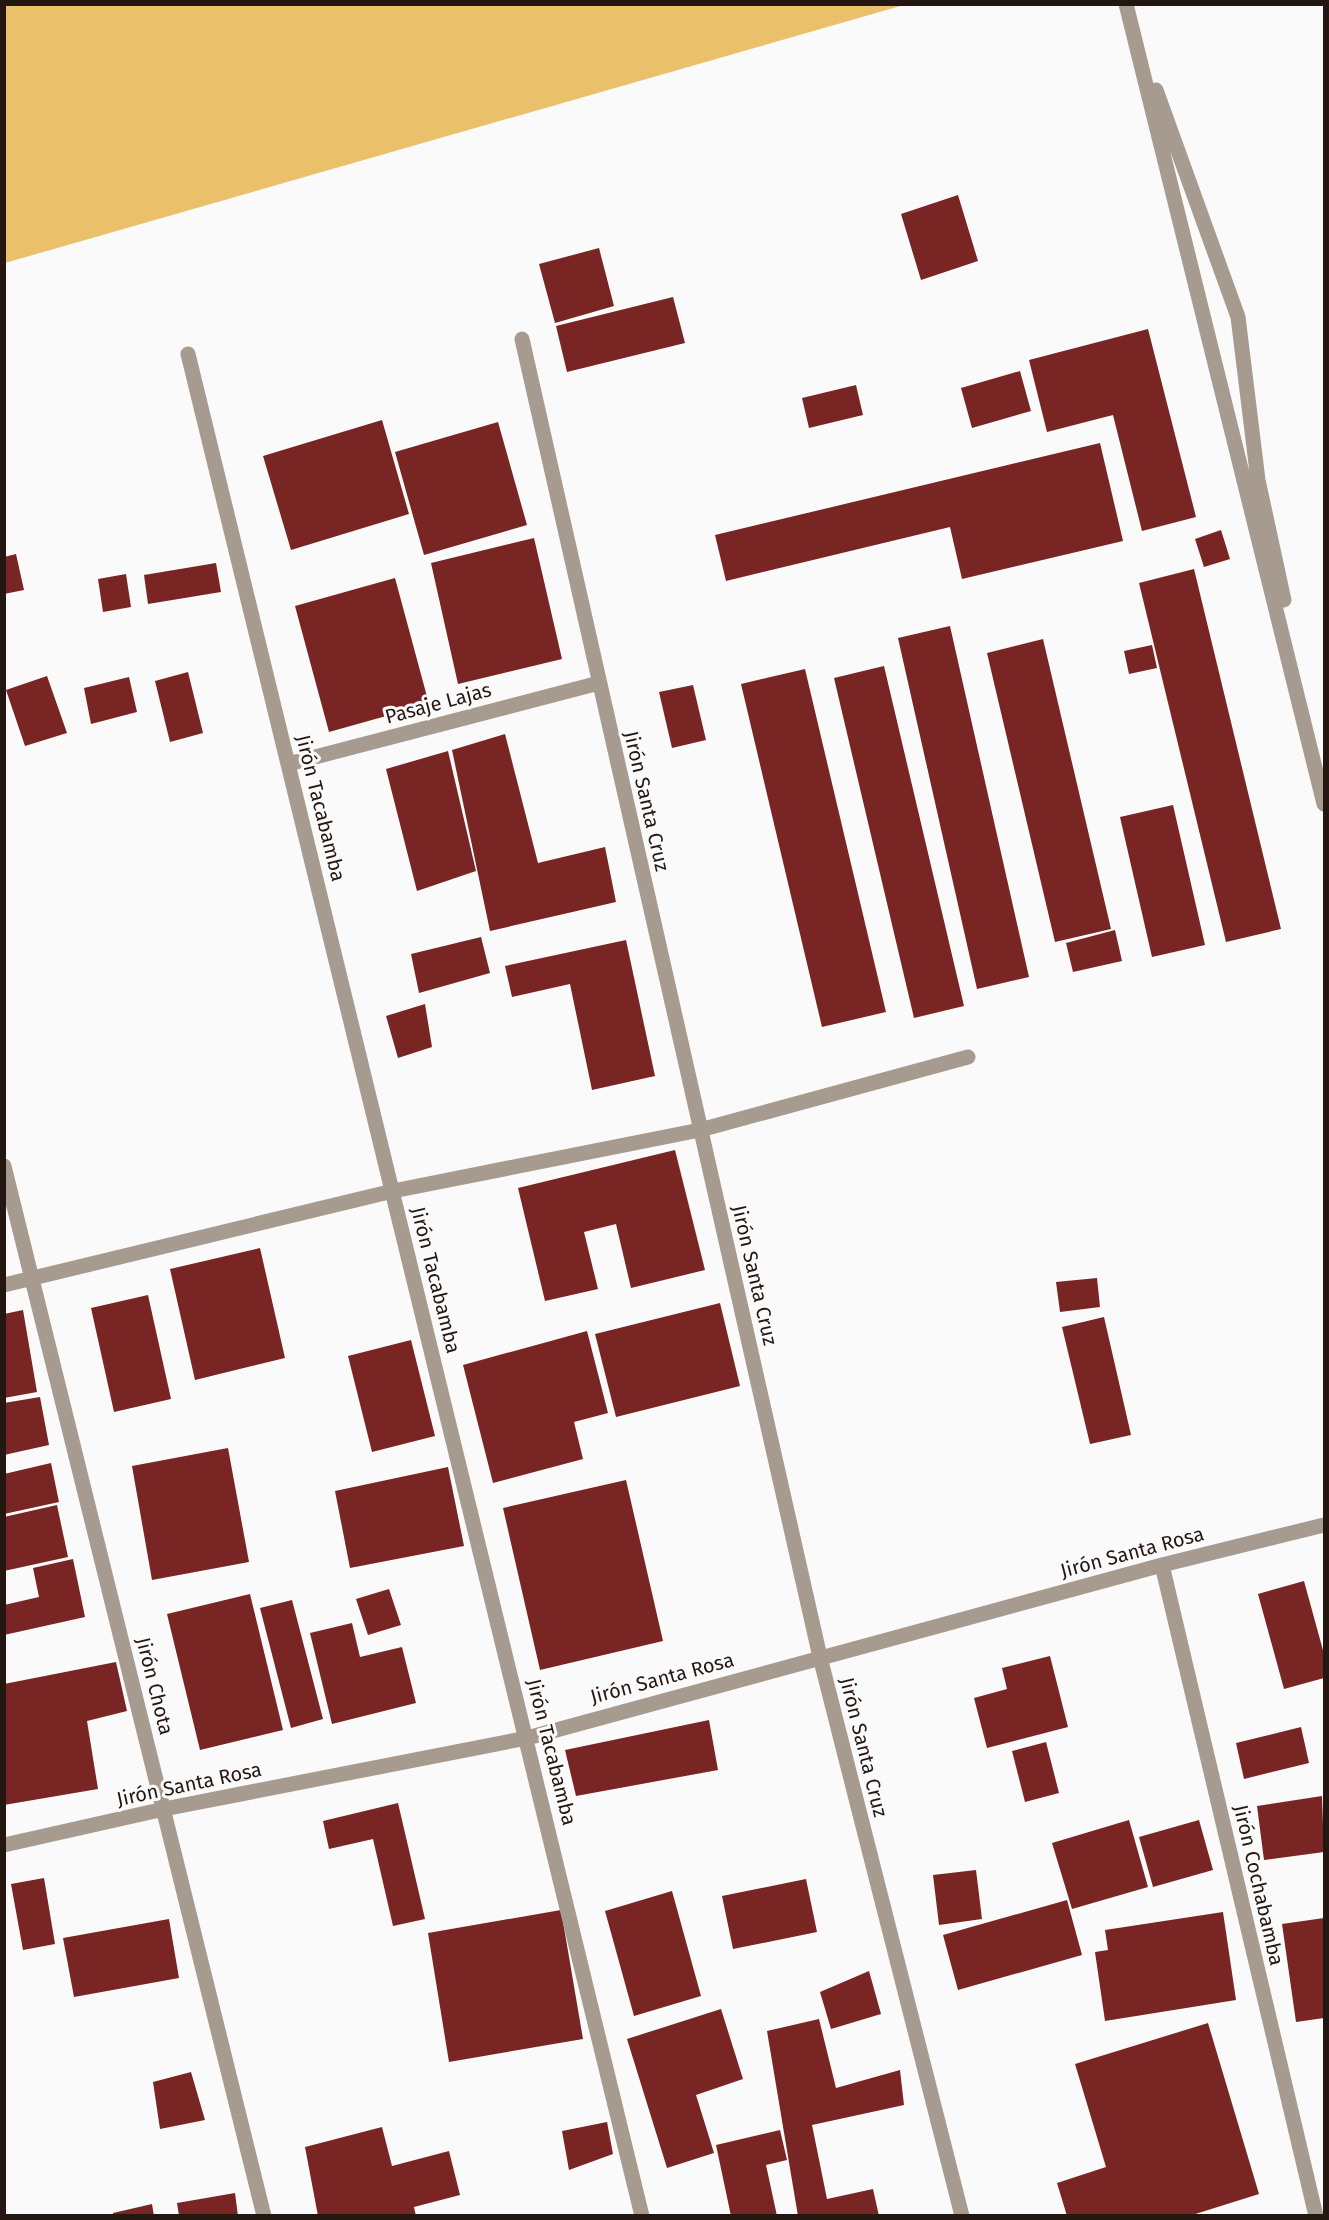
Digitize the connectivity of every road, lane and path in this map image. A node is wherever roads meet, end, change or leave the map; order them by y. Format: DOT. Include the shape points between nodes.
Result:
graph roads {
  1 [pos="522,339"];
  2 [pos="188,354"];
  3 [pos="599,683"];
  4 [pos="288,764"];
  5 [pos="1324,778"];
  6 [pos="1324,804"];
  7 [pos="968,1057"];
  8 [pos="700,1130"];
  9 [pos="4,1166"];
  10 [pos="393,1191"];
  11 [pos="32,1278"];
  12 [pos="4,1285"];
  13 [pos="1324,1525"];
  14 [pos="1162,1565"];
  15 [pos="820,1657"];
  16 [pos="527,1738"];
  17 [pos="164,1809"];
  18 [pos="4,1845"];
  19 [pos="264,2216"];
  20 [pos="642,2216"];
  21 [pos="962,2216"];
  22 [pos="1316,2216"];
  1 -- 3 [label="street, Jirón Santa Cruz"];
  2 -- 4 [label="street, Jirón Tacabamba"];
  3 -- 4 [label="street, Pasaje Lajas"];
  3 -- 8 [label="street, Jirón Santa Cruz"];
  4 -- 10 [label="street, Jirón Tacabamba"];
  5 -- 6 [label="street" via="1258,480 1238,317 1126,4"];
  7 -- 8 [label="street"];
  8 -- 10 [label="street"];
  8 -- 15 [label="street, Jirón Santa Cruz"];
  9 -- 11 [label="street, Jirón Chota"];
  10 -- 11 [label="street"];
  10 -- 16 [label="street, Jirón Tacabamba"];
  11 -- 12 [label="street"];
  11 -- 17 [label="street, Jirón Chota"];
  13 -- 14 [label="street, Jirón Santa Rosa"];
  14 -- 15 [label="street, Jirón Santa Rosa"];
  14 -- 22 [label="street, Jirón Cochabamba"];
  15 -- 16 [label="street, Jirón Santa Rosa"];
  15 -- 21 [label="street, Jirón Santa Cruz"];
  16 -- 17 [label="street, Jirón Santa Rosa"];
  16 -- 20 [label="street, Jirón Tacabamba"];
  17 -- 18 [label="street, Jirón Santa Rosa"];
  17 -- 19 [label="street, Jirón Chota"];
}
